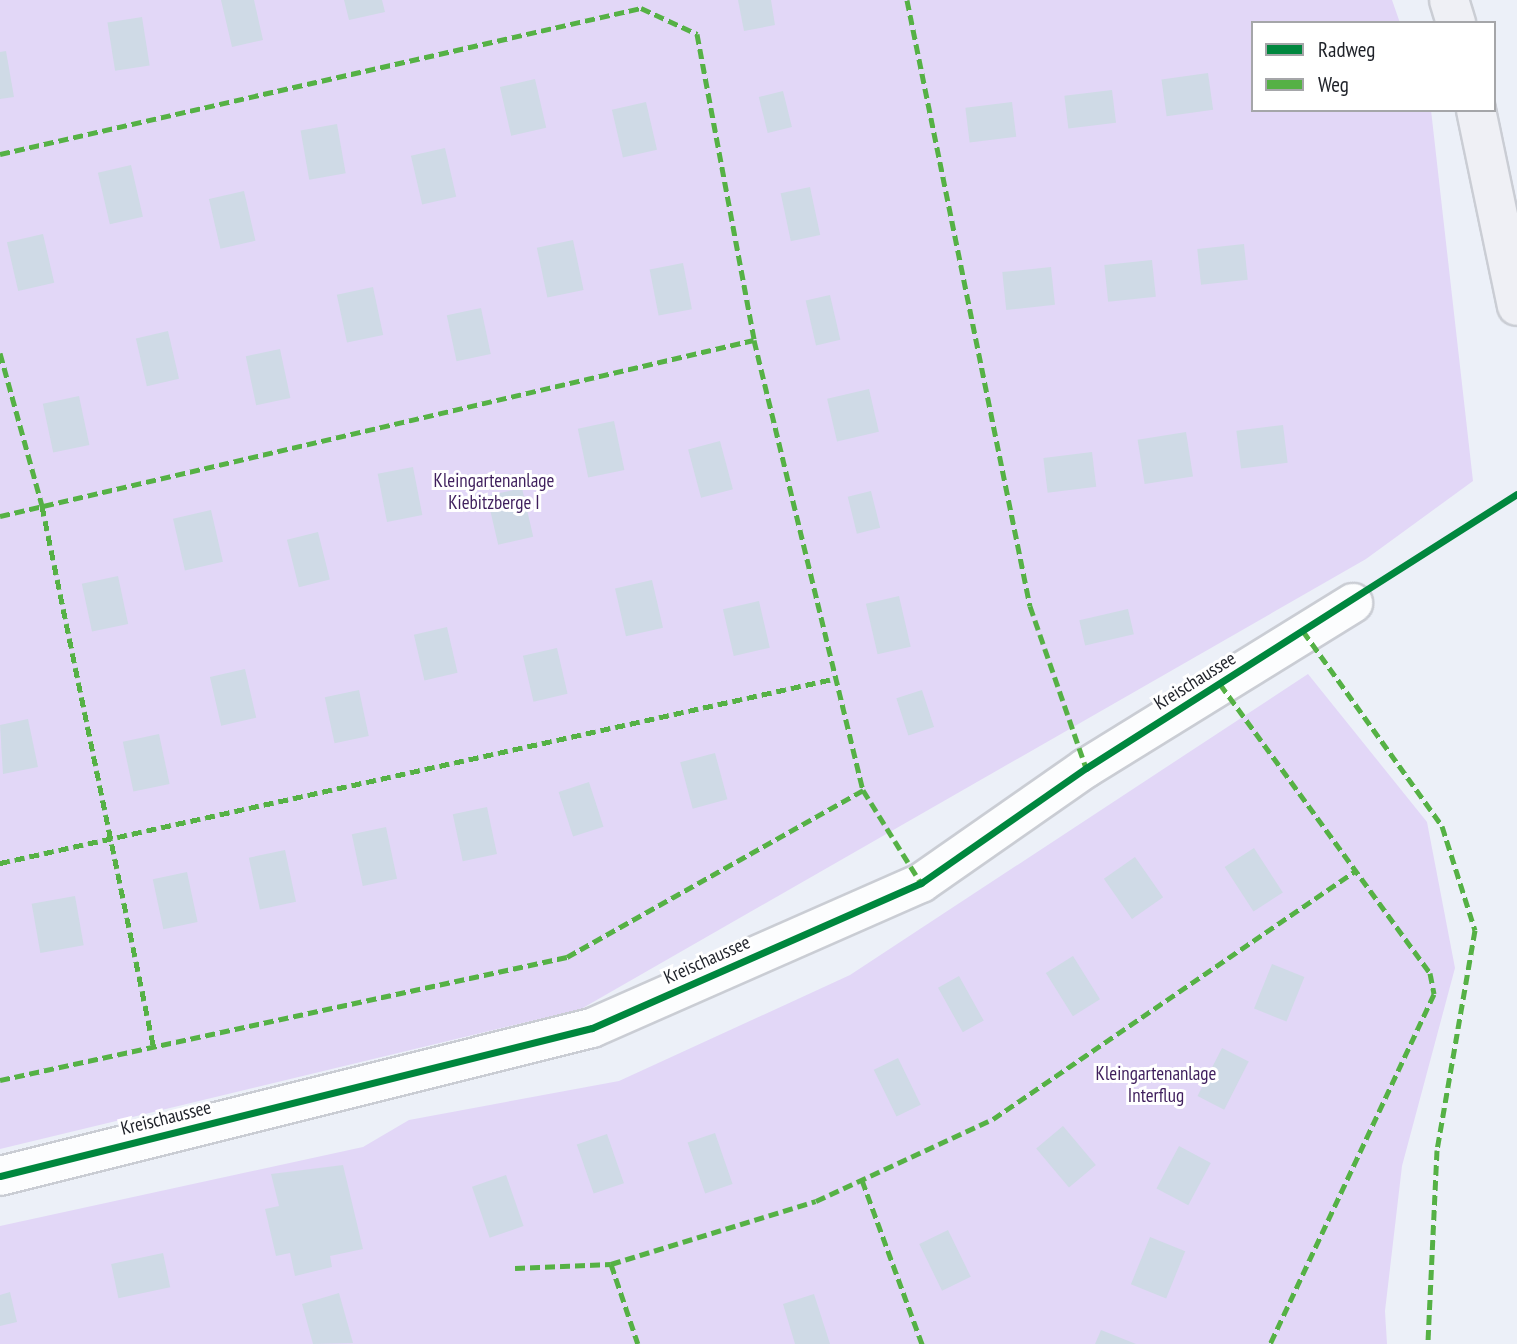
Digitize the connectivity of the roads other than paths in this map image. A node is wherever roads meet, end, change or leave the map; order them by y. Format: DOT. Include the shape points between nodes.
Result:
graph roads {
  1 [pos="1448,0"];
  2 [pos="1455,21"];
  3 [pos="1476,112"];
  4 [pos="1517,306"];
  5 [pos="1353,603"];
  6 [pos="0,1176"];
  1 -- 2 [label="highway"];
  3 -- 4 [label="highway"];
  5 -- 6 [label="street, Kreischaussee" via="1086,768 921,883 592,1027"];
}
